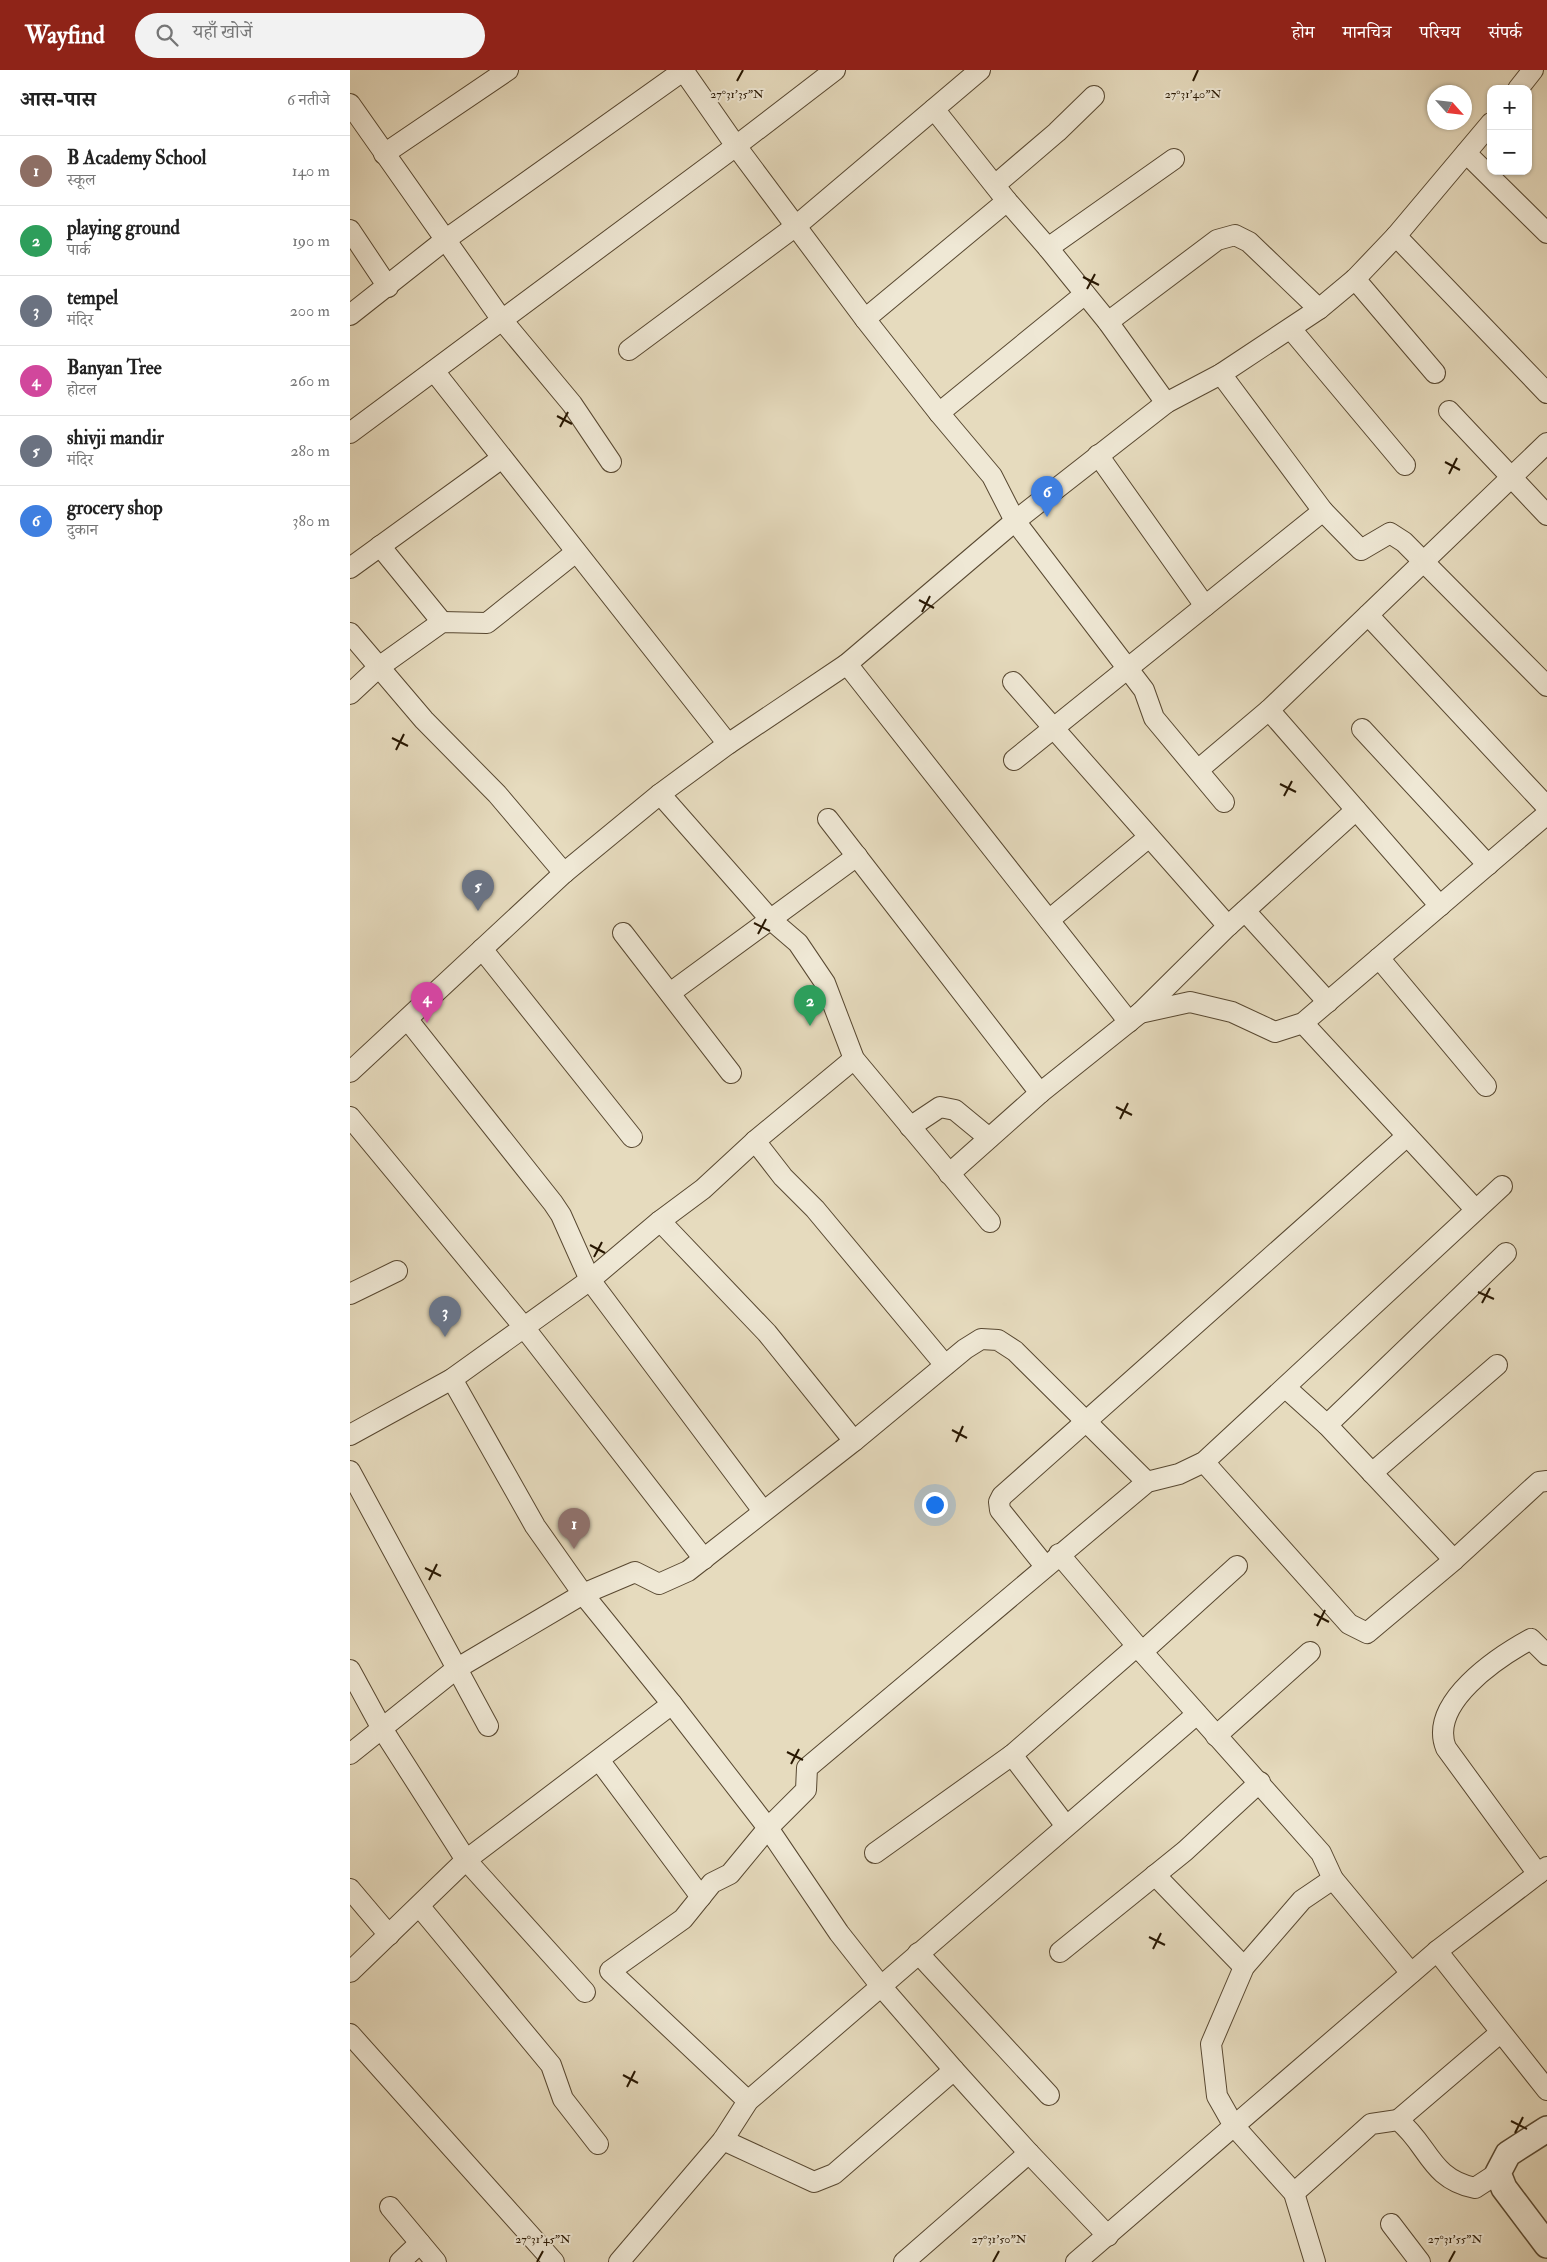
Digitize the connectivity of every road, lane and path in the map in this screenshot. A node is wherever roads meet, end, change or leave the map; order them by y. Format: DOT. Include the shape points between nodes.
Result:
graph roads {
  1 [pos="508,70"];
  2 [pos="684,70"];
  3 [pos="835,70"];
  4 [pos="980,70"];
  5 [pos="1533,70"];
  6 [pos="1521,85"];
  7 [pos="1094,96"];
  8 [pos="350,104"];
  9 [pos="934,109"];
  10 [pos="356,127"];
  11 [pos="1487,128"];
  12 [pos="736,146"];
  13 [pos="1466,153"];
  14 [pos="384,154"];
  15 [pos="1174,159"];
  16 [pos="995,185"];
  17 [pos="1007,201"];
  18 [pos="796,226"];
  19 [pos="350,230"];
  20 [pos="1547,233"];
  21 [pos="1396,236"];
  22 [pos="445,240"];
  23 [pos="1048,248"];
  24 [pos="1355,279"];
  25 [pos="388,287"];
  26 [pos="1085,294"];
  27 [pos="1319,309"];
  28 [pos="350,315"];
  29 [pos="865,318"];
  30 [pos="502,320"];
  31 [pos="1108,322"];
  32 [pos="1291,329"];
  33 [pos="629,350"];
  34 [pos="434,371"];
  35 [pos="1435,373"];
  36 [pos="1221,374"];
  37 [pos="1547,393"];
  38 [pos="1166,403"];
  39 [pos="1449,411"];
  40 [pos="939,413"];
  41 [pos="350,433"];
  42 [pos="1547,443"];
  43 [pos="1098,455"];
  44 [pos="502,458"];
  45 [pos="611,462"];
  46 [pos="1405,465"];
  47 [pos="1512,478"];
  48 [pos="1323,511"];
  49 [pos="1547,515"];
  50 [pos="1015,521"];
  51 [pos="380,546"];
  52 [pos="576,552"];
  53 [pos="1424,563"];
  54 [pos="350,568"];
  55 [pos="1205,606"];
  56 [pos="1368,615"];
  57 [pos="442,622"];
  58 [pos="350,634"];
  59 [pos="847,664"];
  60 [pos="379,667"];
  61 [pos="1127,668"];
  62 [pos="1012,682"];
  63 [pos="1547,686"];
  64 [pos="350,694"];
  65 [pos="1269,710"];
  66 [pos="1053,728"];
  67 [pos="1362,729"];
  68 [pos="728,744"];
  69 [pos="1014,760"];
  70 [pos="1198,770"];
  71 [pos="660,794"];
  72 [pos="1224,802"];
  73 [pos="1547,807"];
  74 [pos="1356,810"];
  75 [pos="1547,814"];
  76 [pos="828,820"];
  77 [pos="1149,837"];
  78 [pos="857,856"];
  79 [pos="1488,865"];
  80 [pos="564,873"];
  81 [pos="1440,906"];
  82 [pos="1245,911"];
  83 [pos="770,919"];
  84 [pos="1049,920"];
  85 [pos="1228,926"];
  86 [pos="623,933"];
  87 [pos="482,949"];
  88 [pos="1379,958"];
  89 [pos="670,993"];
  90 [pos="1328,1002"];
  91 [pos="1134,1017"];
  92 [pos="408,1020"];
  93 [pos="1303,1023"];
  94 [pos="854,1058"];
  95 [pos="350,1072"];
  96 [pos="731,1073"];
  97 [pos="1486,1086"];
  98 [pos="1040,1093"];
  99 [pos="350,1117"];
  100 [pos="910,1127"];
  101 [pos="1406,1136"];
  102 [pos="632,1137"];
  103 [pos="990,1138"];
  104 [pos="754,1141"];
  105 [pos="949,1174"];
  106 [pos="1502,1186"];
  107 [pos="1475,1209"];
  108 [pos="660,1221"];
  109 [pos="990,1222"];
  110 [pos="1506,1253"];
  111 [pos="397,1271"];
  112 [pos="590,1280"];
  113 [pos="350,1294"];
  114 [pos="523,1326"];
  115 [pos="944,1365"];
  116 [pos="1497,1365"];
  117 [pos="452,1379"];
  118 [pos="1286,1388"];
  119 [pos="1085,1423"];
  120 [pos="1328,1425"];
  121 [pos="350,1435"];
  122 [pos="854,1441"];
  123 [pos="1204,1462"];
  124 [pos="350,1471"];
  125 [pos="1372,1473"];
  126 [pos="1547,1481"];
  127 [pos="1147,1482"];
  128 [pos="763,1511"];
  129 [pos="704,1559"];
  130 [pos="1052,1560"];
  131 [pos="1454,1560"];
  132 [pos="1237,1566"];
  133 [pos="583,1594"];
  134 [pos="1139,1649"];
  135 [pos="1310,1652"];
  136 [pos="1547,1656"];
  137 [pos="456,1669"];
  138 [pos="350,1670"];
  139 [pos="672,1704"];
  140 [pos="1197,1714"];
  141 [pos="488,1726"];
  142 [pos="381,1727"];
  143 [pos="1216,1736"];
  144 [pos="350,1754"];
  145 [pos="1012,1755"];
  146 [pos="599,1760"];
  147 [pos="1260,1782"];
  148 [pos="1066,1826"];
  149 [pos="768,1828"];
  150 [pos="875,1854"];
  151 [pos="466,1860"];
  152 [pos="1542,1870"];
  153 [pos="1155,1875"];
  154 [pos="1333,1879"];
  155 [pos="350,1889"];
  156 [pos="701,1897"];
  157 [pos="420,1907"];
  158 [pos="390,1935"];
  159 [pos="1437,1951"];
  160 [pos="1060,1952"];
  161 [pos="918,1953"];
  162 [pos="1244,1967"];
  163 [pos="350,1972"];
  164 [pos="1411,1973"];
  165 [pos="880,1985"];
  166 [pos="585,1992"];
  167 [pos="1500,2033"];
  168 [pos="350,2034"];
  169 [pos="954,2070"];
  170 [pos="1547,2090"];
  171 [pos="1048,2095"];
  172 [pos="748,2101"];
  173 [pos="1398,2120"];
  174 [pos="1234,2126"];
  175 [pos="1547,2129"];
  176 [pos="723,2140"];
  177 [pos="598,2144"];
  178 [pos="1029,2153"];
  179 [pos="1498,2173"];
  180 [pos="1294,2193"];
  181 [pos="390,2207"];
  182 [pos="1391,2224"];
  183 [pos="1108,2236"];
  184 [pos="420,2243"];
  185 [pos="1547,2245"];
  186 [pos="400,2262"];
  187 [pos="436,2262"];
  188 [pos="554,2262"];
  189 [pos="619,2262"];
  190 [pos="904,2262"];
  191 [pos="1076,2262"];
  192 [pos="1315,2262"];
  193 [pos="1420,2262"];
  1 -- 14 [label="street"];
  2 -- 12 [label="street"];
  2 -- 22 [label="street"];
  3 -- 12 [label="street"];
  4 -- 9 [label="street"];
  5 -- 6 [label="street"];
  7 -- 16 [label="street"];
  8 -- 10 [label="street"];
  9 -- 16 [label="street"];
  9 -- 18 [label="street"];
  10 -- 14 [label="street"];
  11 -- 13 [label="street"];
  12 -- 18 [label="street"];
  12 -- 30 [label="street"];
  13 -- 20 [label="street"];
  13 -- 21 [label="street"];
  14 -- 22 [label="street"];
  15 -- 23 [label="street"];
  16 -- 17 [label="street"];
  17 -- 23 [label="street"];
  17 -- 29 [label="street"];
  18 -- 29 [label="street"];
  18 -- 33 [label="street"];
  19 -- 25 [label="street"];
  21 -- 24 [label="street"];
  21 -- 37 [label="street"];
  22 -- 25 [label="street"];
  22 -- 30 [label="street"];
  23 -- 26 [label="street"];
  24 -- 27 [label="street"];
  24 -- 35 [label="street"];
  25 -- 28 [label="street"];
  26 -- 31 [label="street"];
  26 -- 40 [label="street"];
  27 -- 31 [label="street" via="1249,242 1235,235 1217,240"];
  27 -- 32 [label="street"];
  29 -- 40 [label="street"];
  30 -- 34 [label="street"];
  30 -- 45 [label="street" via="572,404"];
  31 -- 38 [label="street"];
  32 -- 36 [label="street"];
  32 -- 46 [label="street"];
  34 -- 41 [label="street"];
  34 -- 44 [label="street"];
  36 -- 38 [label="street"];
  36 -- 48 [label="street"];
  38 -- 43 [label="street"];
  39 -- 47 [label="street"];
  40 -- 50 [label="street" via="992,476"];
  42 -- 47 [label="street"];
  43 -- 50 [label="street"];
  43 -- 55 [label="street"];
  44 -- 51 [label="street"];
  44 -- 52 [label="street"];
  47 -- 49 [label="street"];
  47 -- 53 [label="street"];
  48 -- 53 [label="street" via="1361,550 1390,533 1404,542"];
  48 -- 55 [label="street"];
  50 -- 59 [label="street"];
  50 -- 61 [label="street"];
  51 -- 54 [label="street"];
  51 -- 57 [label="street"];
  52 -- 57 [label="street" via="488,624"];
  52 -- 68 [label="street"];
  53 -- 56 [label="street"];
  53 -- 63 [label="street"];
  55 -- 61 [label="street"];
  56 -- 65 [label="street"];
  56 -- 73 [label="street"];
  57 -- 60 [label="street"];
  58 -- 60 [label="street"];
  59 -- 68 [label="street"];
  59 -- 84 [label="street"];
  60 -- 64 [label="street"];
  60 -- 80 [label="street" via="424,720 497,794"];
  61 -- 66 [label="street"];
  61 -- 70 [label="street" via="1144,690 1154,718"];
  62 -- 66 [label="street"];
  65 -- 70 [label="street"];
  65 -- 74 [label="street"];
  66 -- 69 [label="street"];
  66 -- 77 [label="street"];
  67 -- 79 [label="street"];
  68 -- 71 [label="street"];
  70 -- 72 [label="street"];
  71 -- 80 [label="street"];
  71 -- 83 [label="street"];
  74 -- 81 [label="street"];
  74 -- 82 [label="street"];
  75 -- 79 [label="street"];
  76 -- 78 [label="street"];
  77 -- 84 [label="street"];
  77 -- 85 [label="street"];
  78 -- 83 [label="street"];
  78 -- 98 [label="street"];
  79 -- 81 [label="street"];
  80 -- 87 [label="street"];
  81 -- 88 [label="street"];
  82 -- 85 [label="street"];
  82 -- 90 [label="street"];
  83 -- 89 [label="street"];
  83 -- 94 [label="street" via="798,943 825,983"];
  84 -- 91 [label="street"];
  85 -- 91 [label="street"];
  86 -- 89 [label="street"];
  87 -- 92 [label="street"];
  87 -- 102 [label="street"];
  88 -- 90 [label="street"];
  88 -- 97 [label="street"];
  89 -- 96 [label="street"];
  90 -- 93 [label="street"];
  91 -- 93 [label="street" via="1190,1002 1232,1012 1275,1032"];
  91 -- 98 [label="street"];
  92 -- 95 [label="street"];
  92 -- 112 [label="street" via="553,1203"];
  93 -- 101 [label="street"];
  94 -- 100 [label="street"];
  94 -- 104 [label="street"];
  98 -- 103 [label="street"];
  99 -- 114 [label="street"];
  100 -- 103 [label="street" via="940,1108 948,1108"];
  100 -- 105 [label="street"];
  101 -- 107 [label="street"];
  101 -- 119 [label="street"];
  103 -- 105 [label="street"];
  104 -- 108 [label="street" via="703,1189"];
  104 -- 115 [label="street"];
  105 -- 109 [label="street"];
  106 -- 107 [label="street"];
  107 -- 118 [label="street"];
  108 -- 112 [label="street"];
  108 -- 122 [label="street" via="767,1334"];
  110 -- 120 [label="street"];
  111 -- 113 [label="street"];
  112 -- 114 [label="street"];
  112 -- 128 [label="street"];
  114 -- 117 [label="street"];
  114 -- 129 [label="street"];
  115 -- 119 [label="street" via="981,1339 998,1340 1015,1351"];
  115 -- 122 [label="street"];
  116 -- 125 [label="street"];
  117 -- 121 [label="street"];
  117 -- 133 [label="street" via="534,1526"];
  118 -- 120 [label="street"];
  118 -- 123 [label="street"];
  119 -- 127 [label="street"];
  119 -- 130 [label="street" via="1010,1488 999,1502 1000,1510"];
  120 -- 125 [label="street"];
  122 -- 128 [label="street"];
  123 -- 127 [label="street" via="1179,1474"];
  123 -- 131 [label="street" via="1349,1624 1367,1633"];
  124 -- 137 [label="street"];
  125 -- 131 [label="street"];
  126 -- 131 [label="street" via="1539,1482"];
  127 -- 130 [label="street"];
  128 -- 129 [label="street"];
  129 -- 133 [label="street" via="688,1571 660,1584 635,1572"];
  130 -- 134 [label="street"];
  130 -- 149 [label="street" via="807,1768 806,1790"];
  132 -- 134 [label="street"];
  133 -- 137 [label="street"];
  133 -- 139 [label="street"];
  134 -- 140 [label="street"];
  134 -- 145 [label="street"];
  135 -- 143 [label="street"];
  136 -- 152 [label="street" via="1531,1639 1511,1650 1463,1689 1448,1711 1442,1738 1446,1748"];
  137 -- 141 [label="street"];
  137 -- 142 [label="street"];
  138 -- 142 [label="street"];
  139 -- 146 [label="street"];
  139 -- 149 [label="street"];
  140 -- 143 [label="street"];
  140 -- 148 [label="street"];
  142 -- 144 [label="street"];
  142 -- 151 [label="street"];
  143 -- 147 [label="street"];
  145 -- 148 [label="street"];
  145 -- 150 [label="street"];
  146 -- 151 [label="street"];
  146 -- 156 [label="street"];
  147 -- 153 [label="street"];
  147 -- 154 [label="street" via="1321,1853"];
  148 -- 161 [label="street"];
  149 -- 156 [label="street" via="730,1874 712,1883"];
  149 -- 165 [label="street" via="839,1933"];
  151 -- 157 [label="street"];
  151 -- 166 [label="street"];
  152 -- 159 [label="street"];
  153 -- 160 [label="street"];
  153 -- 162 [label="street"];
  154 -- 162 [label="street" via="1302,1900"];
  154 -- 164 [label="street"];
  155 -- 158 [label="street"];
  156 -- 172 [label="street" via="683,1919 610,1971"];
  157 -- 158 [label="street"];
  157 -- 177 [label="street" via="551,2065 563,2099"];
  158 -- 163 [label="street"];
  159 -- 164 [label="street"];
  159 -- 167 [label="street"];
  161 -- 165 [label="street"];
  161 -- 171 [label="street"];
  162 -- 174 [label="street" via="1210,2044 1217,2096"];
  164 -- 174 [label="street"];
  165 -- 169 [label="street"];
  165 -- 172 [label="street"];
  167 -- 170 [label="street"];
  167 -- 173 [label="street"];
  168 -- 188 [label="street"];
  169 -- 176 [label="street" via="834,2174 814,2182"];
  169 -- 178 [label="street"];
  172 -- 176 [label="street"];
  173 -- 179 [label="street" via="1409,2129 1436,2168 1458,2184 1475,2188"];
  173 -- 180 [label="street" via="1372,2124"];
  174 -- 180 [label="street"];
  174 -- 183 [label="street"];
  175 -- 179 [label="street" via="1508,2154"];
  176 -- 189 [label="street"];
  178 -- 183 [label="street"];
  178 -- 190 [label="street"];
  179 -- 185 [label="street" via="1504,2188"];
  180 -- 192 [label="street"];
  181 -- 184 [label="street"];
  182 -- 193 [label="street"];
  183 -- 191 [label="street"];
  184 -- 186 [label="street"];
  184 -- 187 [label="street"];
}
